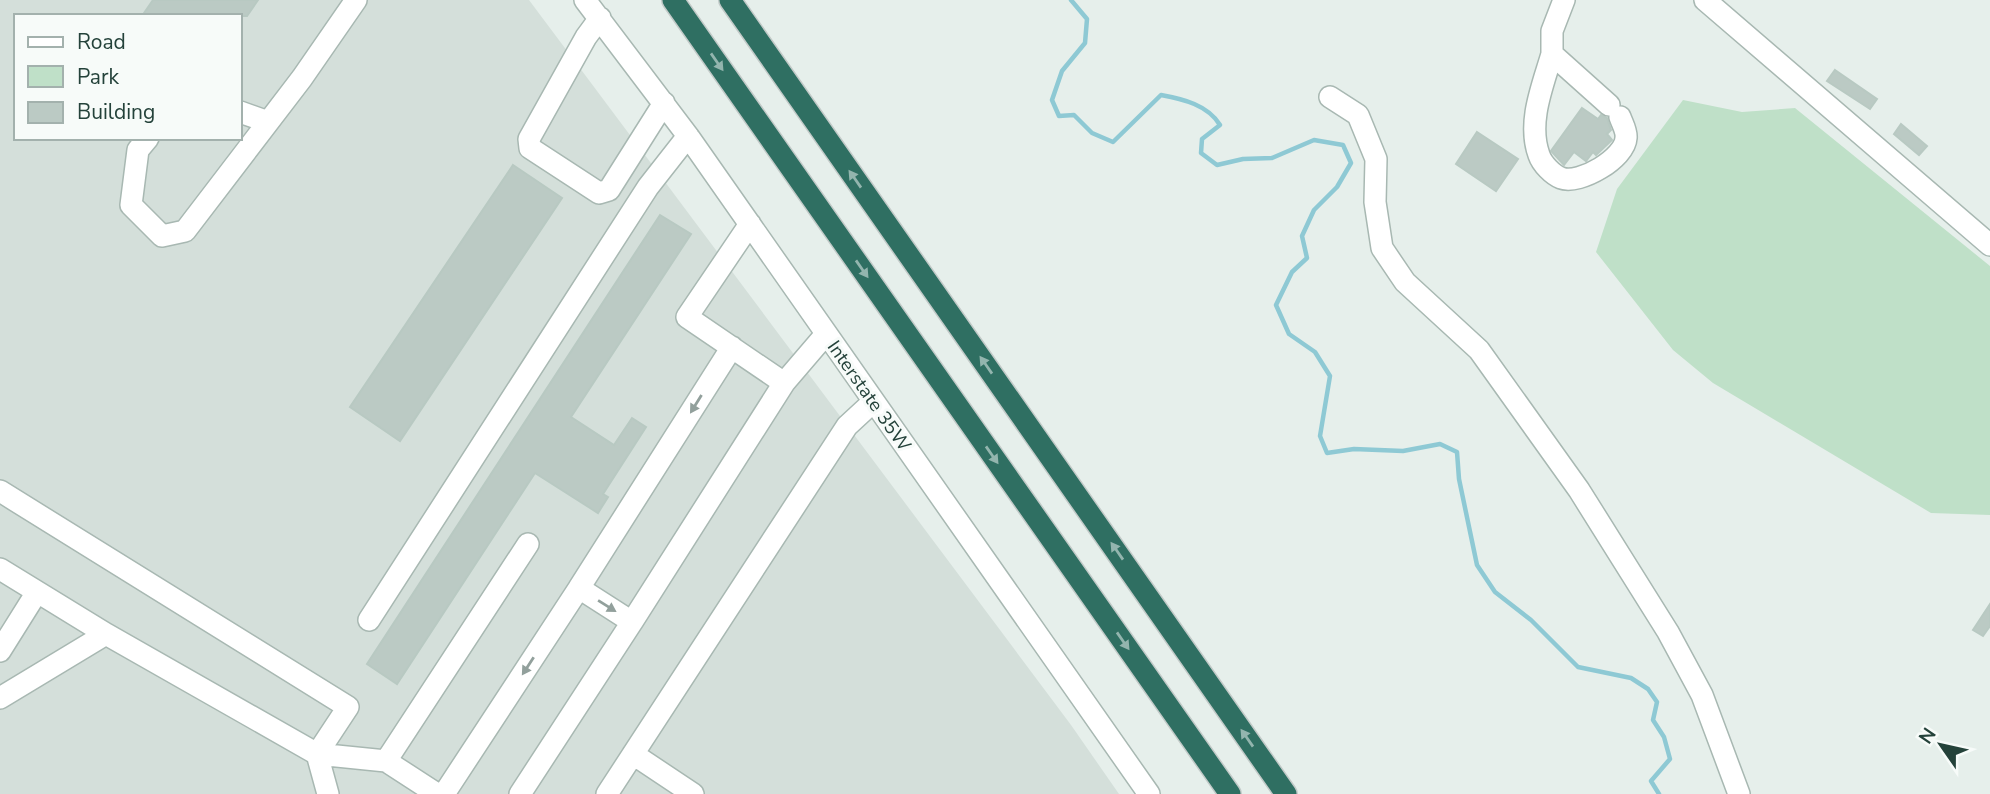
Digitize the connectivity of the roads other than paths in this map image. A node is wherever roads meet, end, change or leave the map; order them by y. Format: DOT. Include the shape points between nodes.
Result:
graph roads {
  1 [pos="356,0"];
  2 [pos="585,0"];
  3 [pos="673,0"];
  4 [pos="730,0"];
  5 [pos="1564,0"];
  6 [pos="1705,0"];
  7 [pos="600,18"];
  8 [pos="1552,54"];
  9 [pos="1330,97"];
  10 [pos="664,103"];
  11 [pos="242,113"];
  12 [pos="268,122"];
  13 [pos="688,136"];
  14 [pos="146,140"];
  15 [pos="750,224"];
  16 [pos="1990,245"];
  17 [pos="826,334"];
  18 [pos="732,347"];
  19 [pos="784,383"];
  20 [pos="873,402"];
  21 [pos="0,491"];
  22 [pos="527,544"];
  23 [pos="0,569"];
  24 [pos="579,588"];
  25 [pos="37,592"];
  26 [pos="369,620"];
  27 [pos="632,622"];
  28 [pos="106,634"];
  29 [pos="0,651"];
  30 [pos="0,698"];
  31 [pos="317,754"];
  32 [pos="633,754"];
  33 [pos="386,761"];
  34 [pos="328,794"];
  35 [pos="437,794"];
  36 [pos="444,794"];
  37 [pos="520,794"];
  38 [pos="607,794"];
  39 [pos="693,794"];
  40 [pos="1149,794"];
  41 [pos="1230,794"];
  42 [pos="1286,794"];
  43 [pos="1739,794"];
  1 -- 12 [label="street"];
  2 -- 7 [label="street, Interstate 35W"];
  3 -- 41 [label="highway, one-way"];
  42 -- 4 [label="highway, one-way"];
  5 -- 8 [label="street" via="1552,31"];
  6 -- 16 [label="street"];
  7 -- 10 [label="street, Interstate 35W"];
  7 -- 10 [label="street" via="529,139 530,148 599,193 609,190"];
  8 -- 8 [label="street" via="1614,111 1627,135 1616,156 1571,179 1561,178 1545,166 1535,130"];
  9 -- 43 [label="street" via="1358,115 1376,159 1375,202 1382,248 1405,282 1479,350 1579,490 1702,695"];
  10 -- 13 [label="street, Interstate 35W"];
  11 -- 12 [label="street"];
  12 -- 14 [label="street" via="185,231 162,236 131,205 138,150"];
  13 -- 15 [label="street, Interstate 35W"];
  13 -- 26 [label="street" via="648,187"];
  15 -- 17 [label="street, Interstate 35W"];
  15 -- 18 [label="street" via="687,317"];
  17 -- 19 [label="street"];
  17 -- 20 [label="street, Interstate 35W"];
  18 -- 19 [label="street"];
  18 -- 24 [label="street, one-way"];
  19 -- 27 [label="street"];
  20 -- 32 [label="street" via="847,426"];
  20 -- 40 [label="street, Interstate 35W"];
  21 -- 31 [label="street" via="348,707"];
  22 -- 33 [label="street"];
  23 -- 25 [label="street"];
  24 -- 27 [label="street, one-way"];
  24 -- 36 [label="street, one-way"];
  25 -- 28 [label="street"];
  25 -- 29 [label="street"];
  27 -- 37 [label="street"];
  28 -- 30 [label="street"];
  28 -- 31 [label="street"];
  31 -- 33 [label="street"];
  31 -- 34 [label="street"];
  32 -- 38 [label="street"];
  32 -- 39 [label="street"];
  33 -- 35 [label="street"];
}
